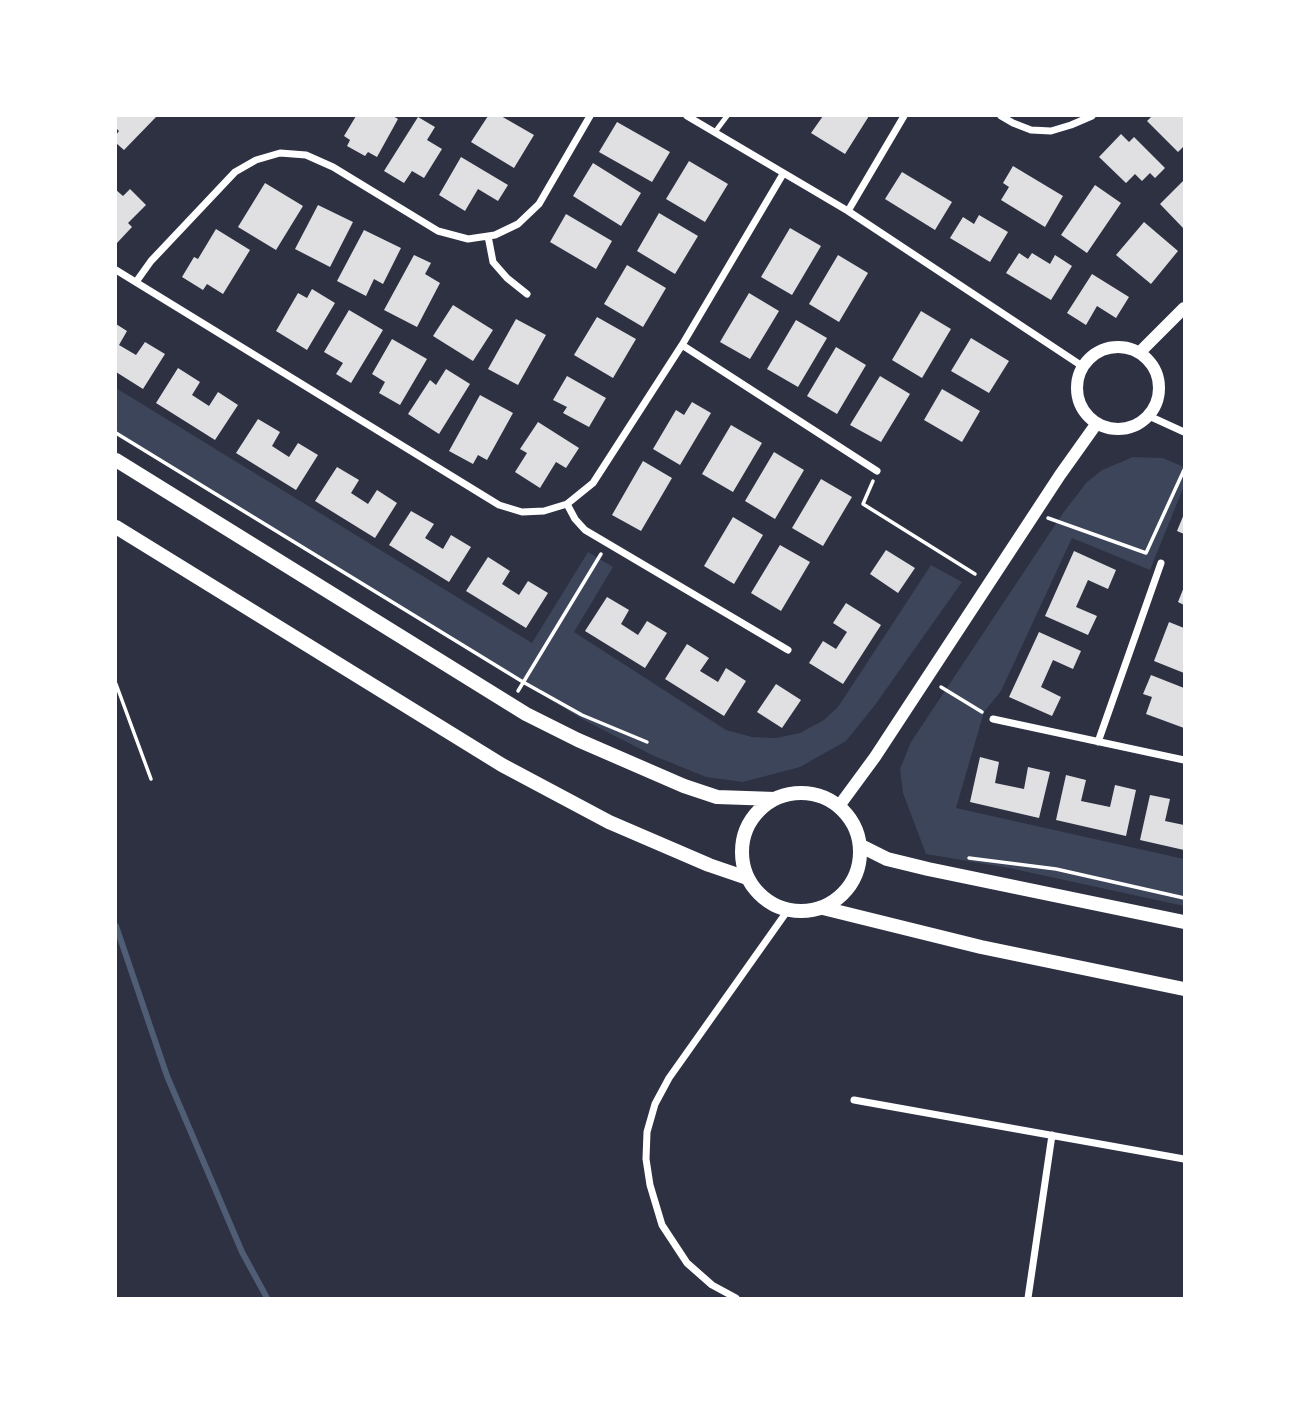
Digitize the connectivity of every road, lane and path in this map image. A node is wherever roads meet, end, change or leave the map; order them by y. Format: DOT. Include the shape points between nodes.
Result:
graph roads {
  1 [pos="590,116"];
  2 [pos="687,116"];
  3 [pos="727,116"];
  4 [pos="904,116"];
  5 [pos="1001,116"];
  6 [pos="1093,116"];
  7 [pos="715,132"];
  8 [pos="783,174"];
  9 [pos="848,211"];
  10 [pos="488,236"];
  11 [pos="116,270"];
  12 [pos="136,282"];
  13 [pos="527,294"];
  14 [pos="1185,308"];
  15 [pos="682,345"];
  16 [pos="1140,352"];
  17 [pos="1082,366"];
  18 [pos="1149,416"];
  19 [pos="1097,423"];
  20 [pos="1185,432"];
  21 [pos="116,433"];
  22 [pos="116,460"];
  23 [pos="877,471"];
  24 [pos="1185,471"];
  25 [pos="567,504"];
  26 [pos="1034,513"];
  27 [pos="116,527"];
  28 [pos="608,543"];
  29 [pos="1161,563"];
  30 [pos="989,583"];
  31 [pos="788,650"];
  32 [pos="927,678"];
  33 [pos="523,682"];
  34 [pos="116,684"];
  35 [pos="510,704"];
  36 [pos="993,719"];
  37 [pos="647,742"];
  38 [pos="1098,742"];
  39 [pos="1185,760"];
  40 [pos="151,779"];
  41 [pos="775,799"];
  42 [pos="839,806"];
  43 [pos="861,846"];
  44 [pos="964,858"];
  45 [pos="747,878"];
  46 [pos="1185,898"];
  47 [pos="823,908"];
  48 [pos="788,910"];
  49 [pos="1185,922"];
  50 [pos="1185,989"];
  51 [pos="854,1100"];
  52 [pos="1052,1135"];
  53 [pos="1185,1159"];
  54 [pos="736,1298"];
  55 [pos="1028,1298"];
  1 -- 10 [label="street" via="539,205 518,224"];
  2 -- 7 [label="street"];
  3 -- 7 [label="lane"];
  4 -- 9 [label="street"];
  5 -- 6 [label="street" via="1031,130 1051,131"];
  7 -- 8 [label="street"];
  8 -- 9 [label="street"];
  8 -- 15 [label="street"];
  9 -- 17 [label="street"];
  10 -- 12 [label="street" via="468,239 438,231 333,167 306,155 280,153 236,172 150,261"];
  10 -- 13 [label="street" via="492,262"];
  11 -- 12 [label="street"];
  12 -- 25 [label="street" via="499,505 522,512"];
  14 -- 16 [label="street"];
  15 -- 23 [label="street"];
  15 -- 25 [label="street" via="593,483"];
  16 -- 17 [label="street" via="1114,346 1102,349"];
  16 -- 18 [label="street" via="1156,370 1159,382"];
  17 -- 19 [label="street" via="1076,391 1087,415"];
  18 -- 19 [label="street" via="1124,429"];
  18 -- 20 [label="street"];
  19 -- 26 [label="street"];
  21 -- 33 [label="path"];
  22 -- 35 [label="main road"];
  23 -- 30 [label="path" via="863,504"];
  24 -- 26 [label="path" via="1146,552"];
  25 -- 28 [label="street" via="585,530"];
  26 -- 30 [label="street"];
  27 -- 45 [label="main road" via="502,765 609,822"];
  28 -- 31 [label="street"];
  28 -- 33 [label="path"];
  29 -- 38 [label="street"];
  30 -- 32 [label="street"];
  32 -- 36 [label="path"];
  32 -- 42 [label="street"];
  33 -- 35 [label="path"];
  33 -- 37 [label="path" via="582,715"];
  34 -- 40 [label="path"];
  35 -- 41 [label="main road" via="578,740 684,786 718,797"];
  36 -- 38 [label="street"];
  38 -- 39 [label="street"];
  41 -- 42 [label="main road" via="808,793"];
  41 -- 45 [label="main road" via="760,809 742,842"];
  42 -- 43 [label="main road" via="857,831"];
  43 -- 47 [label="main road" via="852,883 840,898"];
  43 -- 49 [label="main road" via="887,859 928,869"];
  44 -- 46 [label="path" via="1056,869"];
  45 -- 48 [label="main road" via="771,904"];
  47 -- 48 [label="main road"];
  47 -- 50 [label="main road" via="981,947"];
  48 -- 54 [label="street" via="669,1078 647,1132 650,1185 662,1225 687,1263"];
  51 -- 52 [label="street"];
  52 -- 53 [label="street"];
  52 -- 55 [label="street"];
}
